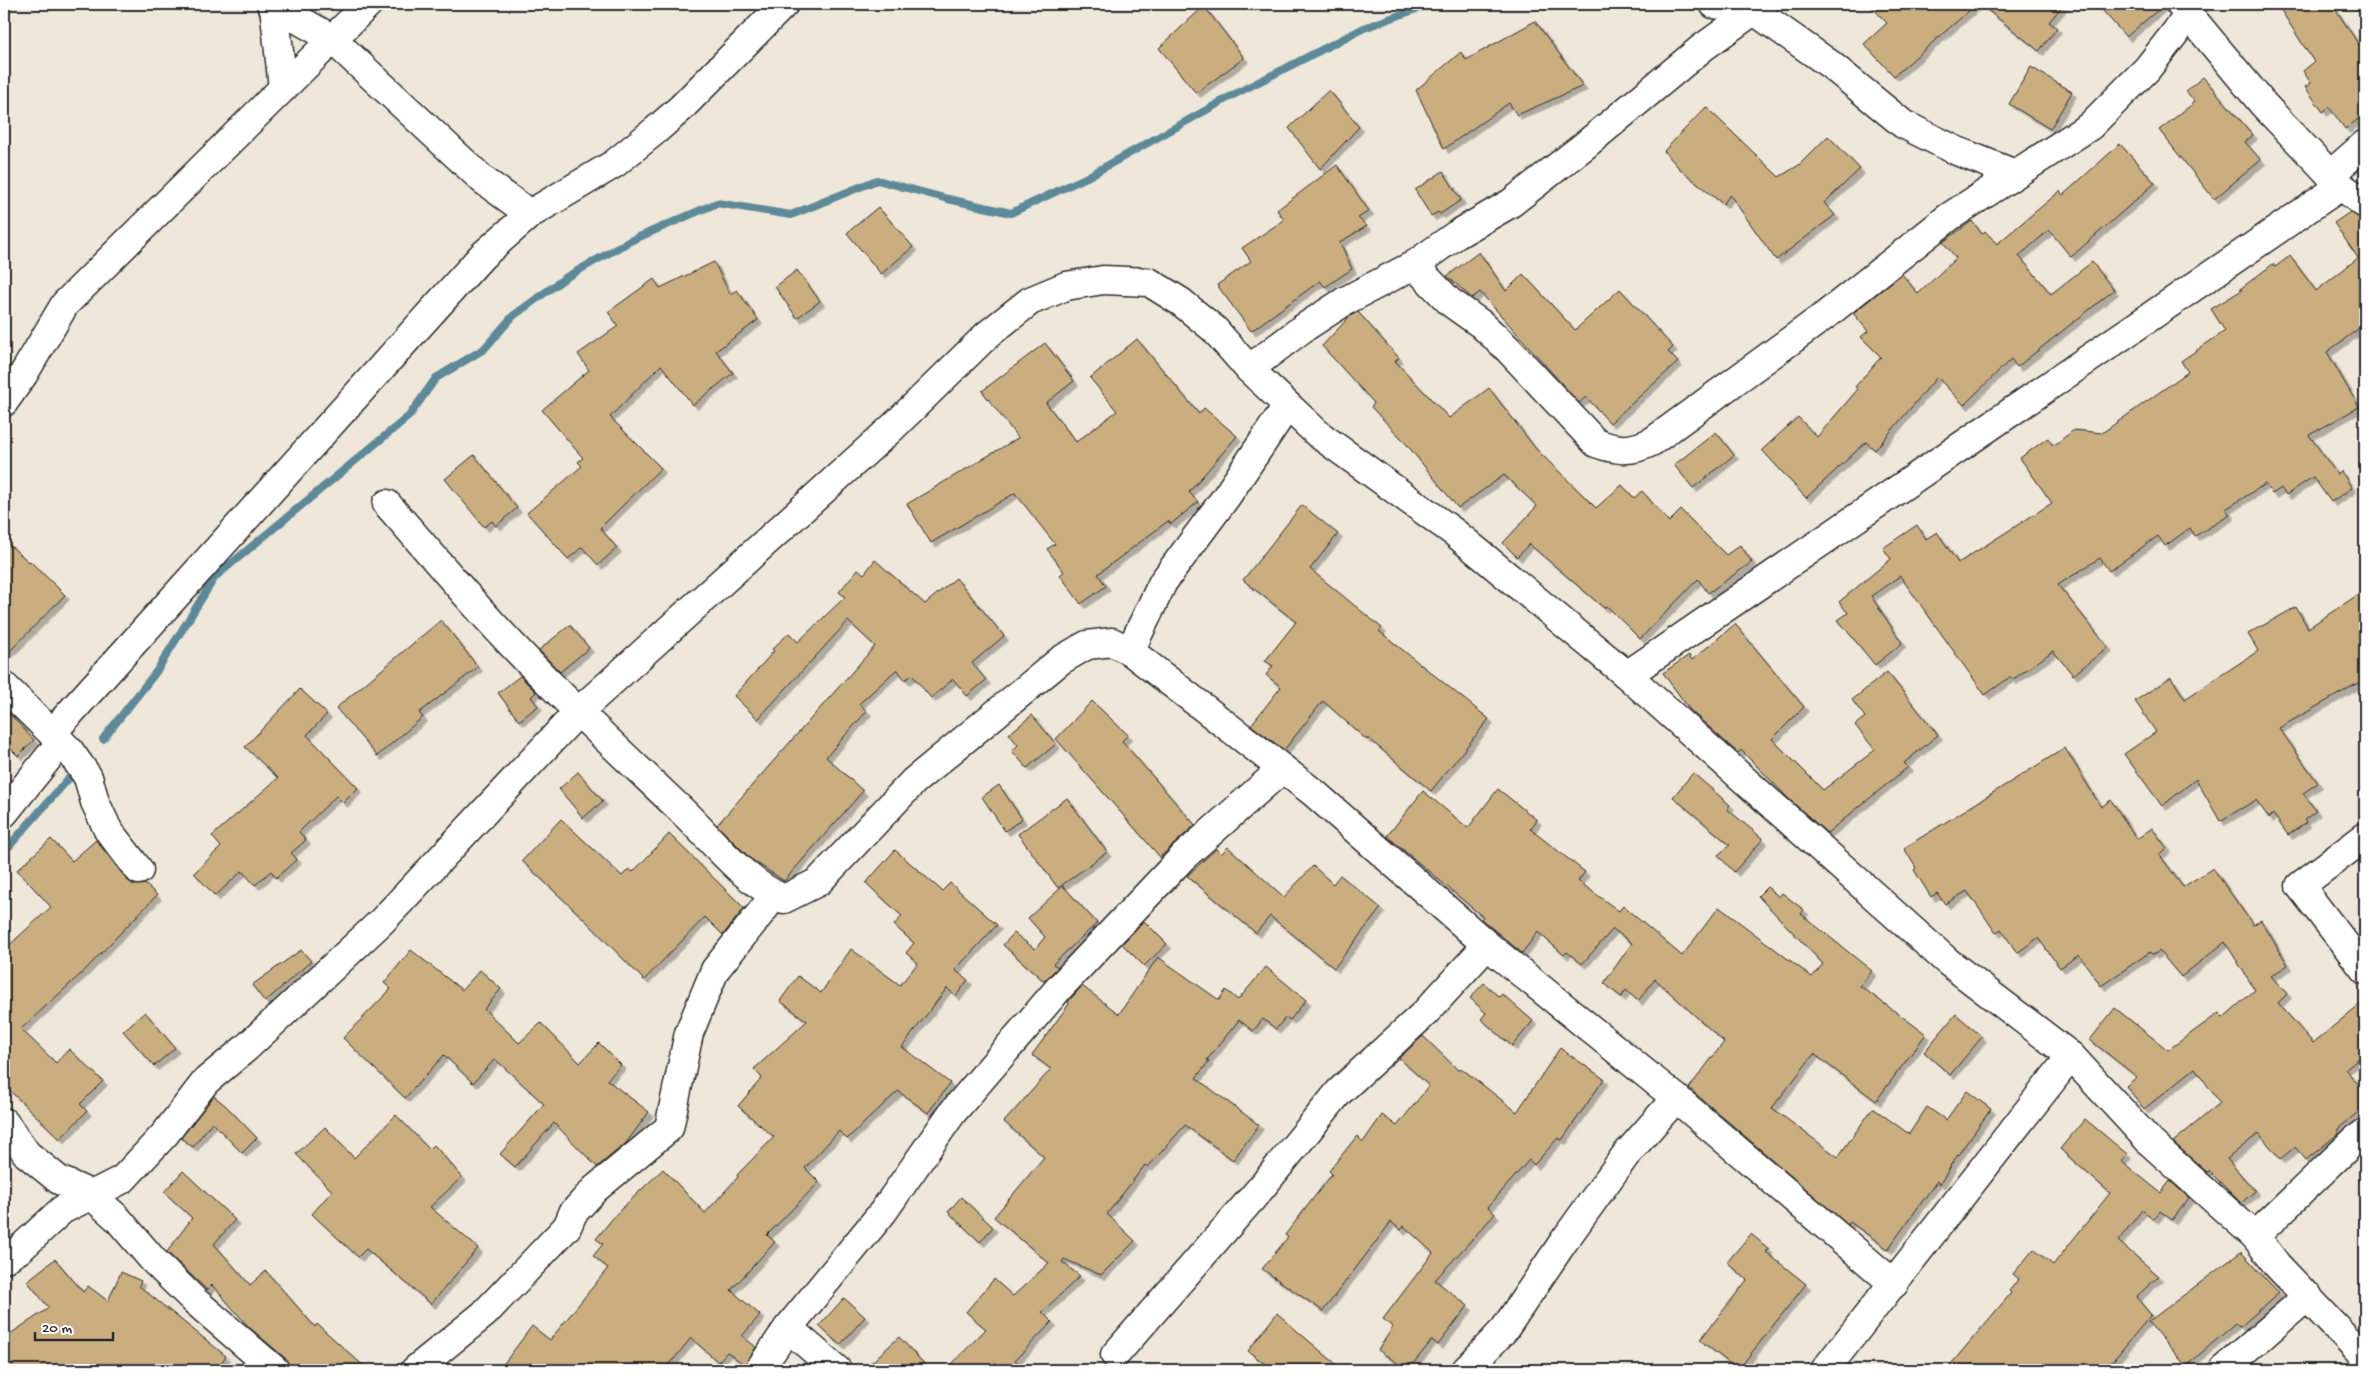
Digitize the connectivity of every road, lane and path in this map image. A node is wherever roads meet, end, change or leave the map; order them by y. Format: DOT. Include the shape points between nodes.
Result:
graph roads {
  1 [pos="368,4"];
  2 [pos="784,4"];
  3 [pos="1714,4"];
  4 [pos="272,5"];
  5 [pos="1758,7"];
  6 [pos="2184,9"];
  7 [pos="331,38"];
  8 [pos="283,88"];
  9 [pos="2365,144"];
  10 [pos="2015,174"];
  11 [pos="2335,180"];
  12 [pos="2365,204"];
  13 [pos="530,214"];
  14 [pos="1414,265"];
  15 [pos="1249,369"];
  16 [pos="4,402"];
  17 [pos="1288,406"];
  18 [pos="387,504"];
  19 [pos="1130,651"];
  20 [pos="1627,675"];
  21 [pos="4,686"];
  22 [pos="578,712"];
  23 [pos="56,737"];
  24 [pos="1282,769"];
  25 [pos="4,813"];
  26 [pos="2365,837"];
  27 [pos="139,870"];
  28 [pos="776,895"];
  29 [pos="1487,945"];
  30 [pos="2365,970"];
  31 [pos="2071,1056"];
  32 [pos="1676,1098"];
  33 [pos="4,1122"];
  34 [pos="2365,1133"];
  35 [pos="90,1194"];
  36 [pos="2255,1236"];
  37 [pos="4,1259"];
  38 [pos="1894,1284"];
  39 [pos="2308,1296"];
  40 [pos="788,1328"];
  41 [pos="1115,1355"];
  42 [pos="2365,1358"];
  43 [pos="276,1370"];
  44 [pos="415,1370"];
  45 [pos="759,1370"];
  46 [pos="837,1370"];
  47 [pos="1466,1370"];
  48 [pos="1825,1370"];
  49 [pos="2223,1370"];
  1 -- 7 [label="street"];
  2 -- 13 [label="street" via="680,109 621,158"];
  3 -- 5 [label="street"];
  4 -- 7 [label="street"];
  4 -- 8 [label="street"];
  5 -- 10 [label="street" via="1903,124 1957,151"];
  5 -- 14 [label="street" via="1702,48 1511,203 1456,235"];
  6 -- 10 [label="street" via="2147,69 2090,126"];
  6 -- 11 [label="street" via="2263,104"];
  7 -- 8 [label="street"];
  7 -- 13 [label="street" via="483,180"];
  8 -- 16 [label="street" via="65,304"];
  9 -- 11 [label="street"];
  10 -- 14 [label="street" via="1949,217 1827,314 1638,449 1613,450 1596,443 1507,348 1450,302"];
  11 -- 12 [label="street"];
  11 -- 20 [label="street"];
  13 -- 23 [label="street" via="482,256"];
  14 -- 15 [label="street" via="1345,301"];
  15 -- 17 [label="street"];
  15 -- 22 [label="street" via="1214,329 1181,302 1149,282 1103,280 1066,286 1030,301 987,335 893,427"];
  17 -- 19 [label="street" via="1163,582"];
  17 -- 20 [label="street" via="1318,434 1455,533"];
  18 -- 22 [label="street" via="488,620"];
  19 -- 24 [label="street"];
  19 -- 28 [label="street" via="1112,642 1087,645 1060,660 914,781 818,882 784,899"];
  20 -- 31 [label="street" via="1948,962"];
  21 -- 23 [label="street"];
  22 -- 28 [label="street" via="739,869 764,890"];
  22 -- 35 [label="street" via="382,922 206,1081 165,1134 123,1178"];
  23 -- 25 [label="street"];
  23 -- 27 [label="street" via="88,777 108,830"];
  24 -- 29 [label="street"];
  24 -- 40 [label="street" via="1183,857 1060,987 952,1113 883,1212"];
  26 -- 30 [label="street" via="2300,886"];
  28 -- 44 [label="street" via="715,970 689,1033 669,1128 595,1189 573,1213 567,1227 484,1314"];
  29 -- 32 [label="street"];
  29 -- 41 [label="street" via="1425,1013 1339,1092 1261,1188"];
  31 -- 36 [label="street" via="2151,1143"];
  31 -- 38 [label="street"];
  32 -- 38 [label="street"];
  32 -- 47 [label="street" via="1626,1156 1504,1330"];
  33 -- 35 [label="street" via="27,1154 59,1180"];
  34 -- 36 [label="street"];
  35 -- 37 [label="street" via="62,1210 20,1249"];
  35 -- 43 [label="street" via="117,1218 195,1302"];
  36 -- 39 [label="street"];
  38 -- 48 [label="street"];
  39 -- 42 [label="street"];
  39 -- 49 [label="street"];
  40 -- 45 [label="street"];
  40 -- 46 [label="street"];
}
